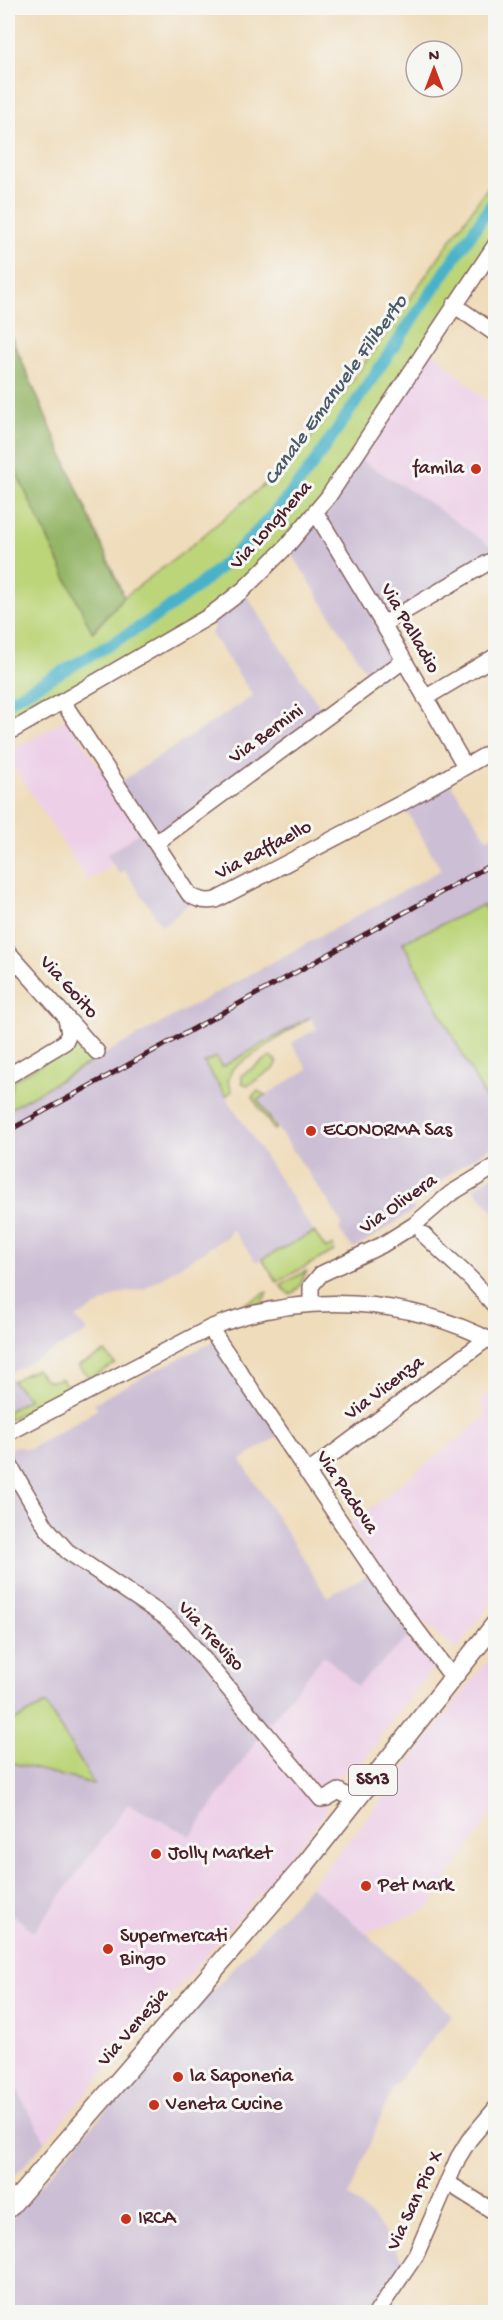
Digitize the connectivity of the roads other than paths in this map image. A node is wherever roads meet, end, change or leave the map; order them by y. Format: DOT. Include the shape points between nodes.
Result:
graph roads {
  1 [pos="495,244"];
  2 [pos="454,305"];
  3 [pos="495,334"];
  4 [pos="316,513"];
  5 [pos="495,558"];
  6 [pos="383,624"];
  7 [pos="495,656"];
  8 [pos="403,661"];
  9 [pos="425,698"];
  10 [pos="63,702"];
  11 [pos="8,732"];
  12 [pos="495,749"];
  13 [pos="465,766"];
  14 [pos="156,843"];
  15 [pos="8,952"];
  16 [pos="66,1018"];
  17 [pos="97,1052"];
  18 [pos="8,1076"];
  19 [pos="495,1166"];
  20 [pos="423,1233"];
  21 [pos="311,1303"];
  22 [pos="495,1307"];
  23 [pos="210,1328"];
  24 [pos="491,1341"];
  25 [pos="8,1432"];
  26 [pos="8,1462"];
  27 [pos="308,1473"];
  28 [pos="495,1623"];
  29 [pos="453,1678"];
  30 [pos="356,1802"];
  31 [pos="495,2108"];
  32 [pos="448,2183"];
  33 [pos="8,2209"];
  34 [pos="495,2213"];
  35 [pos="376,2313"];
  1 -- 2 [label="street, Via Longhena"];
  2 -- 3 [label="street"];
  2 -- 4 [label="street, Via Longhena"];
  4 -- 6 [label="street, Via Palladio"];
  4 -- 10 [label="street, Via Longhena" via="260,573 215,612"];
  5 -- 6 [label="street"];
  6 -- 8 [label="street, Via Palladio"];
  7 -- 9 [label="street"];
  8 -- 9 [label="street, Via Palladio"];
  8 -- 14 [label="street, Via Bernini"];
  9 -- 13 [label="street, Via Palladio"];
  10 -- 11 [label="street, Via Longhena"];
  10 -- 14 [label="street, Via Raffaello"];
  12 -- 13 [label="street, Via Raffaello"];
  13 -- 14 [label="street, Via Raffaello" via="402,803 208,902 189,894"];
  15 -- 16 [label="street, Via Goito"];
  16 -- 17 [label="street, Via Goito"];
  16 -- 18 [label="street" via="69,1033 65,1042"];
  19 -- 21 [label="street, Via Olivera" via="382,1245 321,1274 311,1286"];
  20 -- 22 [label="street"];
  21 -- 23 [label="street" via="260,1311"];
  21 -- 24 [label="street" via="370,1306 426,1315"];
  23 -- 25 [label="street"];
  23 -- 27 [label="street, Via Padova"];
  24 -- 27 [label="street, Via Vicenza"];
  26 -- 30 [label="street, Via Treviso" via="54,1539 181,1632 321,1799 339,1791"];
  27 -- 29 [label="street, Via Padova" via="388,1592"];
  28 -- 29 [label="main road, Via Venezia / SS13"];
  29 -- 30 [label="main road, Via Venezia / SS13"];
  30 -- 33 [label="main road, Via Venezia / SS13"];
  31 -- 32 [label="street, Via San Pio X" via="469,2140"];
  32 -- 34 [label="street"];
  32 -- 35 [label="street, Via San Pio X" via="416,2255"];
}
